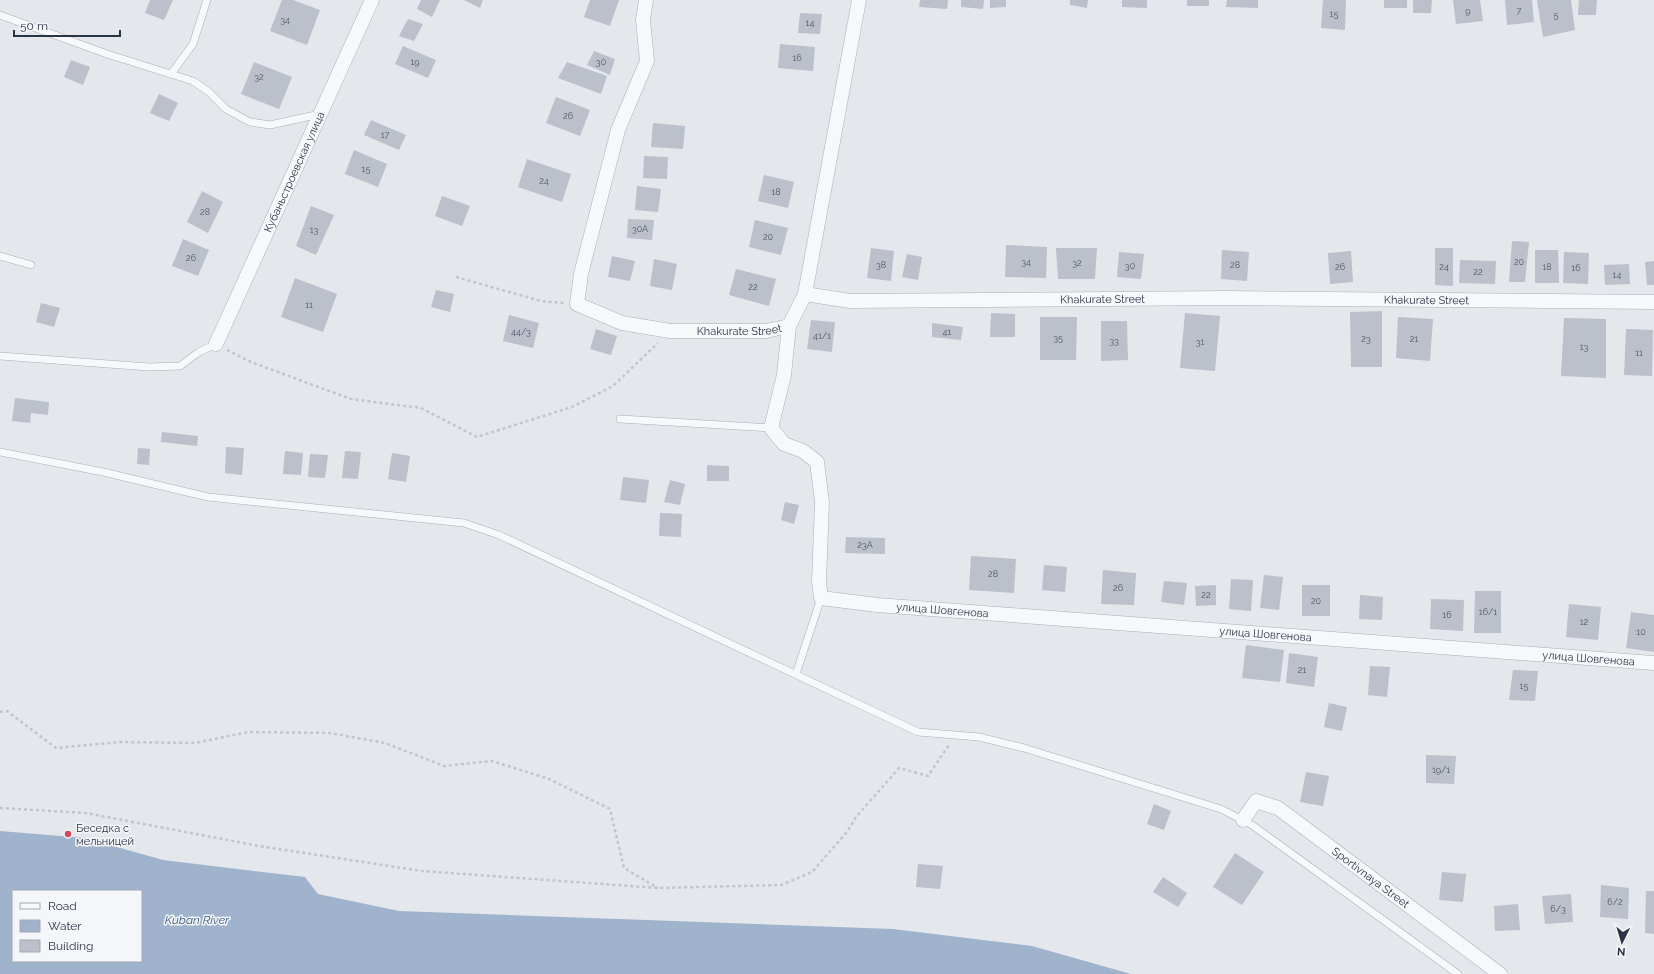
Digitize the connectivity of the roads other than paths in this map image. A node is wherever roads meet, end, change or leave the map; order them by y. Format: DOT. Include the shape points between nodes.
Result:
graph roads {
  1 [pos="207,0"];
  2 [pos="372,0"];
  3 [pos="646,0"];
  4 [pos="859,0"];
  5 [pos="0,15"];
  6 [pos="171,74"];
  7 [pos="322,113"];
  8 [pos="0,256"];
  9 [pos="31,265"];
  10 [pos="805,294"];
  11 [pos="1654,302"];
  12 [pos="789,326"];
  13 [pos="216,344"];
  14 [pos="0,356"];
  15 [pos="620,419"];
  16 [pos="771,428"];
  17 [pos="0,452"];
  18 [pos="821,598"];
  19 [pos="1654,663"];
  20 [pos="796,674"];
  21 [pos="1243,820"];
  22 [pos="1458,974"];
  23 [pos="1500,974"];
  1 -- 6 [label="lane" via="193,44"];
  2 -- 7 [label="street, Кубаньстроевская улица"];
  3 -- 12 [label="street, Khakurate Street" via="643,20 647,61 618,130 581,274 577,304 622,323 670,331 766,330"];
  4 -- 10 [label="street"];
  5 -- 6 [label="lane"];
  6 -- 7 [label="lane" via="193,81 226,109 250,122 270,125"];
  7 -- 13 [label="street, Кубаньстроевская улица"];
  8 -- 9 [label="lane"];
  10 -- 11 [label="street, Khakurate Street" via="850,302 1234,298"];
  10 -- 12 [label="street, Khakurate Street"];
  12 -- 16 [label="street" via="784,375"];
  13 -- 14 [label="lane" via="199,352 180,366 149,367"];
  15 -- 16 [label="lane"];
  16 -- 18 [label="street" via="784,444 803,451 817,462 822,502 819,582"];
  17 -- 20 [label="lane" via="103,472 208,497 464,523 499,535"];
  18 -- 19 [label="street, улица Шовгенова" via="877,605"];
  18 -- 20 [label="lane"];
  20 -- 21 [label="lane" via="918,732 979,737 1024,748 1221,809"];
  21 -- 22 [label="lane"];
  21 -- 23 [label="street, Sportivnaya Street" via="1256,801 1278,808"];
}
